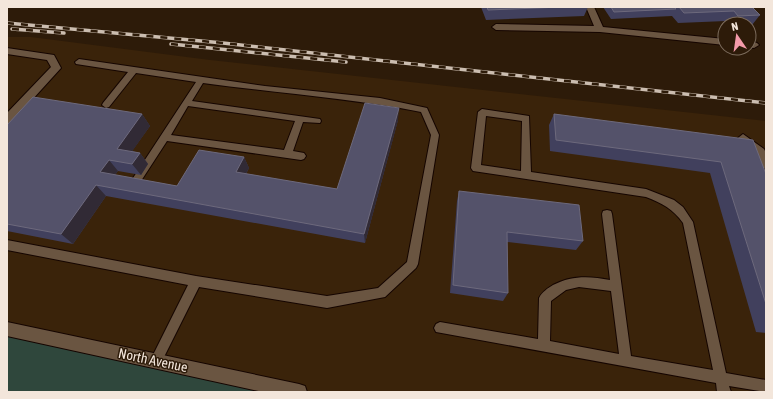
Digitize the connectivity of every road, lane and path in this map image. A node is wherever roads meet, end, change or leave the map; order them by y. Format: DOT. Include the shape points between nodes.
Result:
graph roads {
  1 [pos="590,7"];
  2 [pos="496,27"];
  3 [pos="600,29"];
  4 [pos="717,41"];
  5 [pos="7,51"];
  6 [pos="79,62"];
  7 [pos="134,70"];
  8 [pos="201,80"];
  9 [pos="30,95"];
  10 [pos="186,103"];
  11 [pos="106,105"];
  12 [pos="7,107"];
  13 [pos="300,119"];
  14 [pos="7,120"];
  15 [pos="317,121"];
  16 [pos="164,137"];
  17 [pos="744,138"];
  18 [pos="288,154"];
  19 [pos="301,156"];
  20 [pos="766,165"];
  21 [pos="526,175"];
  22 [pos="138,178"];
  23 [pos="607,214"];
  24 [pos="7,246"];
  25 [pos="196,281"];
  26 [pos="617,287"];
  27 [pos="7,328"];
  28 [pos="440,328"];
  29 [pos="544,347"];
  30 [pos="156,361"];
  31 [pos="626,362"];
  32 [pos="721,378"];
  33 [pos="766,386"];
  34 [pos="299,392"];
  35 [pos="724,392"];
  1 -- 3 [label="street"];
  2 -- 3 [label="street"];
  3 -- 4 [label="street"];
  5 -- 9 [label="street" via="51,57 56,68"];
  6 -- 7 [label="lane"];
  7 -- 8 [label="lane"];
  7 -- 11 [label="lane"];
  8 -- 10 [label="lane"];
  8 -- 25 [label="lane" via="380,101 424,110 436,135 412,264 381,293 326,302"];
  9 -- 12 [label="street"];
  9 -- 14 [label="street"];
  10 -- 13 [label="lane"];
  10 -- 16 [label="lane"];
  13 -- 15 [label="lane"];
  13 -- 18 [label="lane"];
  16 -- 18 [label="lane"];
  16 -- 22 [label="lane"];
  17 -- 20 [label="street" via="760,152"];
  18 -- 19 [label="lane"];
  21 -- 21 [label="lane" via="476,168 482,112 526,118"];
  21 -- 32 [label="lane" via="646,193 679,208 688,222"];
  23 -- 26 [label="lane"];
  24 -- 25 [label="lane"];
  25 -- 30 [label="lane"];
  26 -- 29 [label="lane" via="583,281 568,283 554,290 545,298"];
  26 -- 31 [label="lane"];
  27 -- 30 [label="street, North Avenue"];
  28 -- 29 [label="lane"];
  29 -- 31 [label="lane"];
  30 -- 34 [label="street, North Avenue"];
  31 -- 32 [label="lane"];
  32 -- 33 [label="lane"];
  32 -- 35 [label="lane"];
}
